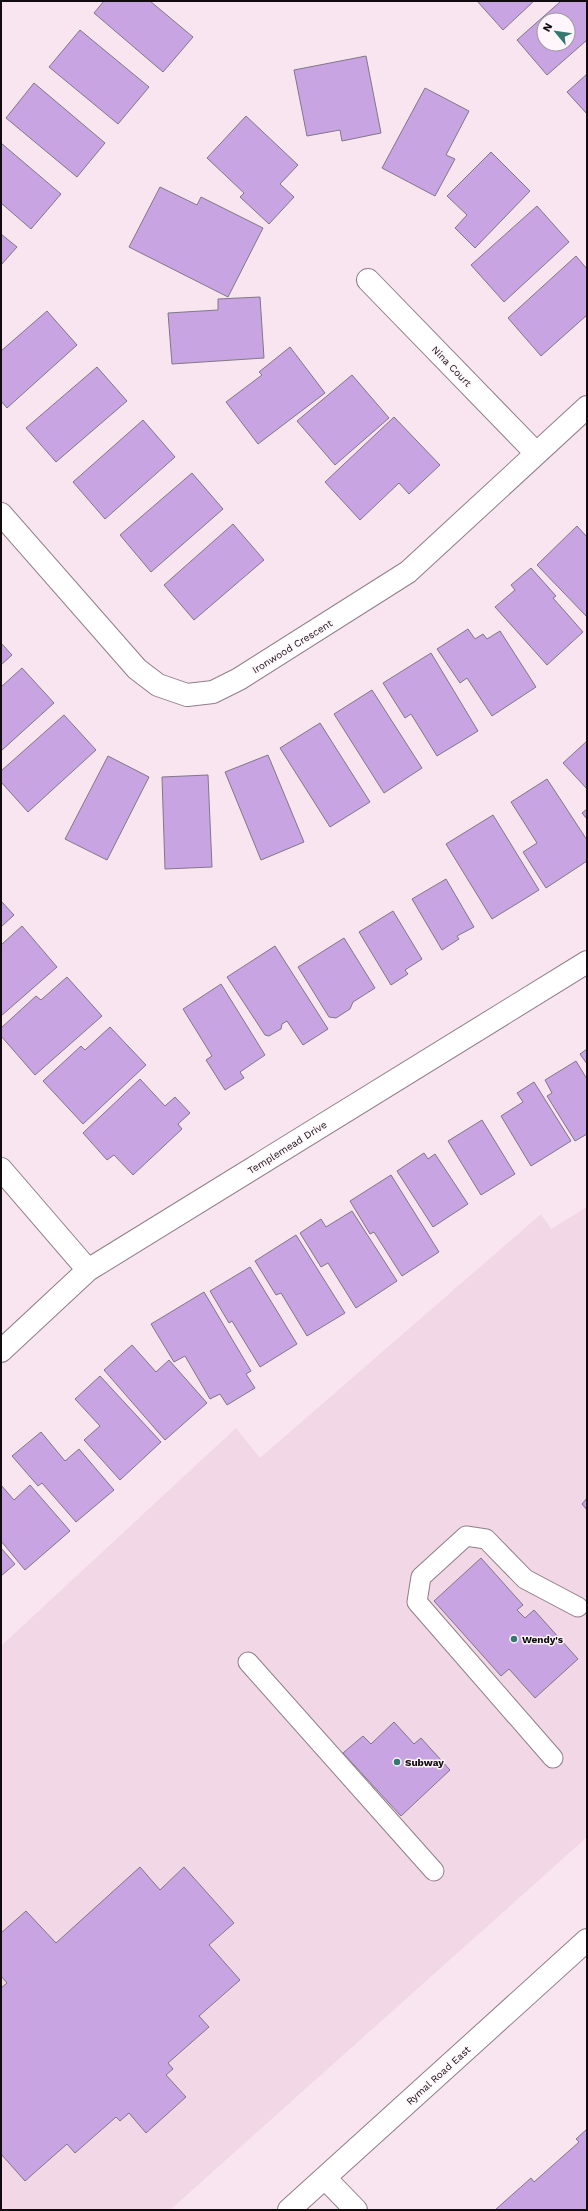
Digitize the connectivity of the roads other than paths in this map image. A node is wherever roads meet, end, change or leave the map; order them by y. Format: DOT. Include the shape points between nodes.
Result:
graph roads {
  1 [pos="368,280"];
  2 [pos="587,407"];
  3 [pos="536,453"];
  4 [pos="1,514"];
  5 [pos="587,962"];
  6 [pos="1,1169"];
  7 [pos="88,1270"];
  8 [pos="1,1351"];
  9 [pos="578,1607"];
  10 [pos="248,1662"];
  11 [pos="553,1758"];
  12 [pos="434,1870"];
  13 [pos="587,1940"];
  14 [pos="325,2178"];
  15 [pos="289,2210"];
  16 [pos="356,2210"];
  1 -- 3 [label="street, Nina Court"];
  2 -- 3 [label="street, Ironwood Crescent"];
  3 -- 4 [label="street, Ironwood Crescent" via="408,572 239,679 213,692 187,695 158,685 137,669"];
  5 -- 7 [label="street, Templemead Drive"];
  6 -- 7 [label="street"];
  7 -- 8 [label="street, Templemead Drive"];
  9 -- 11 [label="lane" via="525,1579 486,1539 466,1536 420,1577 417,1602"];
  10 -- 12 [label="lane"];
  13 -- 14 [label="street, Rymal Road East"];
  14 -- 15 [label="street, Rymal Road East"];
  14 -- 16 [label="street"];
}
